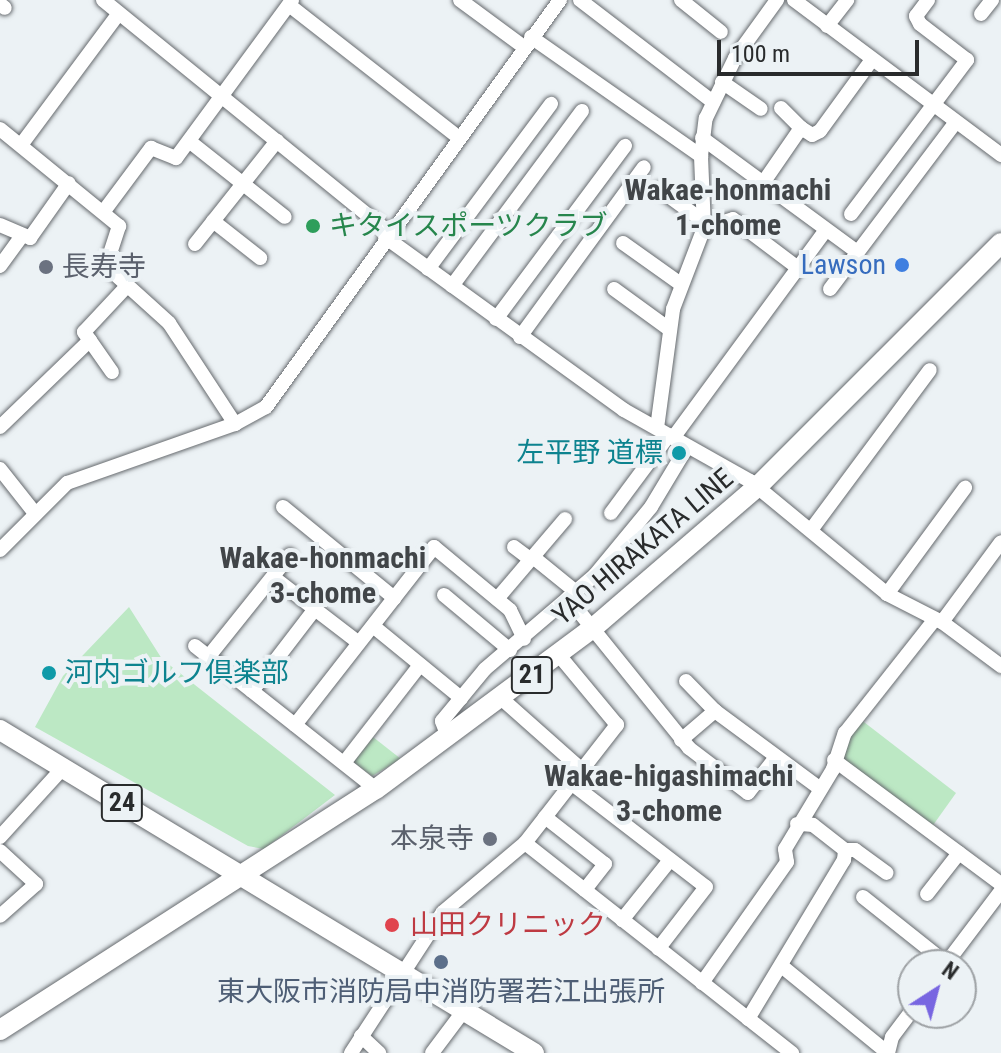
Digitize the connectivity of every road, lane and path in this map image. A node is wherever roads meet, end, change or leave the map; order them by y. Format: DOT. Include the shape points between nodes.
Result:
graph roads {
  1 [pos="103,0"];
  2 [pos="460,0"];
  3 [pos="560,0"];
  4 [pos="580,0"];
  5 [pos="681,0"];
  6 [pos="777,0"];
  7 [pos="794,0"];
  8 [pos="847,0"];
  9 [pos="928,0"];
  10 [pos="992,0"];
  11 [pos="286,3"];
  12 [pos="119,13"];
  13 [pos="981,14"];
  14 [pos="827,26"];
  15 [pos="721,32"];
  16 [pos="528,42"];
  17 [pos="871,61"];
  18 [pos="722,82"];
  19 [pos="223,97"];
  20 [pos="713,102"];
  21 [pos="551,104"];
  22 [pos="932,105"];
  23 [pos="781,108"];
  24 [pos="761,109"];
  25 [pos="582,111"];
  26 [pos="955,123"];
  27 [pos="801,128"];
  28 [pos="0,129"];
  29 [pos="458,137"];
  30 [pos="702,138"];
  31 [pos="189,141"];
  32 [pos="277,141"];
  33 [pos="21,145"];
  34 [pos="625,146"];
  35 [pos="1001,155"];
  36 [pos="701,156"];
  37 [pos="644,167"];
  38 [pos="69,183"];
  39 [pos="763,183"];
  40 [pos="242,184"];
  41 [pos="659,189"];
  42 [pos="104,211"];
  43 [pos="851,214"];
  44 [pos="285,217"];
  45 [pos="213,221"];
  46 [pos="703,224"];
  47 [pos="0,225"];
  48 [pos="826,230"];
  49 [pos="386,235"];
  50 [pos="21,237"];
  51 [pos="623,243"];
  52 [pos="1001,243"];
  53 [pos="195,244"];
  54 [pos="857,252"];
  55 [pos="260,258"];
  56 [pos="0,266"];
  57 [pos="798,268"];
  58 [pos="428,269"];
  59 [pos="682,285"];
  60 [pos="127,286"];
  61 [pos="452,286"];
  62 [pos="614,289"];
  63 [pos="830,289"];
  64 [pos="496,319"];
  65 [pos="669,329"];
  66 [pos="520,337"];
  67 [pos="90,340"];
  68 [pos="930,370"];
  69 [pos="112,372"];
  70 [pos="235,424"];
  71 [pos="0,427"];
  72 [pos="666,434"];
  73 [pos="687,447"];
  74 [pos="0,469"];
  75 [pos="757,487"];
  76 [pos="965,488"];
  77 [pos="283,507"];
  78 [pos="34,512"];
  79 [pos="611,513"];
  80 [pos="565,519"];
  81 [pos="811,530"];
  82 [pos="1001,542"];
  83 [pos="514,547"];
  84 [pos="0,550"];
  85 [pos="290,555"];
  86 [pos="532,558"];
  87 [pos="273,577"];
  88 [pos="887,594"];
  89 [pos="444,595"];
  90 [pos="572,595"];
  91 [pos="394,598"];
  92 [pos="497,599"];
  93 [pos="315,609"];
  94 [pos="938,620"];
  95 [pos="373,626"];
  96 [pos="593,628"];
  97 [pos="524,639"];
  98 [pos="359,643"];
  99 [pos="195,646"];
  100 [pos="510,650"];
  101 [pos="558,654"];
  102 [pos="209,656"];
  103 [pos="420,665"];
  104 [pos="1001,666"];
  105 [pos="686,681"];
  106 [pos="252,691"];
  107 [pos="461,698"];
  108 [pos="502,699"];
  109 [pos="715,711"];
  110 [pos="295,725"];
  111 [pos="0,730"];
  112 [pos="448,737"];
  113 [pos="681,740"];
  114 [pos="776,757"];
  115 [pos="834,760"];
  116 [pos="344,763"];
  117 [pos="63,768"];
  118 [pos="582,770"];
  119 [pos="571,783"];
  120 [pos="819,788"];
  121 [pos="376,789"];
  122 [pos="545,817"];
  123 [pos="797,824"];
  124 [pos="0,837"];
  125 [pos="525,843"];
  126 [pos="845,850"];
  127 [pos="0,851"];
  128 [pos="959,853"];
  129 [pos="670,860"];
  130 [pos="887,873"];
  131 [pos="244,874"];
  132 [pos="1001,884"];
  133 [pos="585,890"];
  134 [pos="1001,891"];
  135 [pos="927,894"];
  136 [pos="863,897"];
  137 [pos="0,916"];
  138 [pos="622,920"];
  139 [pos="658,949"];
  140 [pos="927,949"];
  141 [pos="957,949"];
  142 [pos="784,968"];
  143 [pos="403,969"];
  144 [pos="702,983"];
  145 [pos="465,1009"];
  146 [pos="748,1019"];
  147 [pos="898,1029"];
  148 [pos="0,1030"];
  149 [pos="361,1036"];
  150 [pos="351,1053"];
  151 [pos="379,1053"];
  152 [pos="432,1053"];
  153 [pos="534,1053"];
  154 [pos="792,1053"];
  155 [pos="888,1053"];
  1 -- 12 [label="street"];
  2 -- 16 [label="street"];
  3 -- 16 [label="street"];
  4 -- 20 [label="street"];
  5 -- 15 [label="street"];
  6 -- 18 [label="street"];
  7 -- 14 [label="street"];
  8 -- 14 [label="street"];
  9 -- 22 [label="street" via="916,16 920,24 967,60"];
  10 -- 13 [label="street"];
  11 -- 19 [label="street"];
  11 -- 29 [label="street"];
  12 -- 19 [label="street"];
  12 -- 33 [label="street"];
  14 -- 17 [label="street"];
  16 -- 29 [label="street"];
  16 -- 36 [label="street"];
  17 -- 22 [label="street"];
  17 -- 27 [label="street" via="820,131 812,135"];
  18 -- 20 [label="street"];
  18 -- 24 [label="street"];
  19 -- 31 [label="street"];
  19 -- 32 [label="street"];
  20 -- 30 [label="street"];
  21 -- 58 [label="street"];
  22 -- 26 [label="street"];
  22 -- 43 [label="street"];
  23 -- 27 [label="street"];
  25 -- 61 [label="street"];
  26 -- 35 [label="street"];
  26 -- 54 [label="street"];
  27 -- 39 [label="street"];
  28 -- 33 [label="street"];
  29 -- 49 [label="street"];
  30 -- 36 [label="street"];
  30 -- 39 [label="street"];
  31 -- 40 [label="street"];
  31 -- 42 [label="street" via="176,158 151,148"];
  32 -- 40 [label="street"];
  32 -- 49 [label="street"];
  33 -- 38 [label="street"];
  34 -- 64 [label="street"];
  36 -- 46 [label="street"];
  37 -- 66 [label="street"];
  38 -- 42 [label="street"];
  38 -- 50 [label="street" via="30,238"];
  39 -- 48 [label="street"];
  40 -- 44 [label="street"];
  40 -- 45 [label="street"];
  41 -- 46 [label="street"];
  42 -- 60 [label="street" via="121,231 106,266"];
  45 -- 53 [label="street"];
  45 -- 55 [label="street"];
  46 -- 57 [label="street" via="733,219"];
  46 -- 59 [label="street"];
  47 -- 50 [label="street"];
  48 -- 54 [label="street"];
  48 -- 57 [label="street"];
  49 -- 58 [label="street"];
  49 -- 70 [label="street" via="279,393"];
  50 -- 56 [label="street"];
  51 -- 59 [label="street"];
  52 -- 75 [label="main road, YAO HIRAKATA LINE / 21"];
  54 -- 63 [label="street"];
  57 -- 72 [label="street"];
  58 -- 61 [label="street"];
  59 -- 65 [label="street"];
  60 -- 67 [label="street" via="84,332"];
  60 -- 70 [label="street" via="178,335"];
  61 -- 64 [label="street"];
  62 -- 65 [label="street"];
  64 -- 66 [label="street"];
  65 -- 72 [label="street"];
  66 -- 72 [label="street"];
  67 -- 69 [label="street"];
  67 -- 71 [label="street"];
  68 -- 81 [label="street"];
  70 -- 78 [label="street" via="83,475"];
  72 -- 73 [label="street"];
  72 -- 79 [label="street"];
  73 -- 75 [label="street"];
  73 -- 90 [label="street" via="620,547"];
  74 -- 78 [label="street"];
  75 -- 81 [label="street"];
  75 -- 96 [label="main road, YAO HIRAKATA LINE / 21"];
  76 -- 88 [label="street"];
  77 -- 91 [label="street"];
  78 -- 84 [label="street"];
  80 -- 86 [label="street"];
  81 -- 88 [label="street"];
  82 -- 94 [label="street"];
  83 -- 86 [label="street"];
  85 -- 87 [label="street"];
  86 -- 90 [label="street"];
  86 -- 92 [label="street"];
  87 -- 93 [label="street"];
  87 -- 102 [label="street"];
  88 -- 94 [label="street"];
  89 -- 100 [label="street"];
  90 -- 96 [label="street"];
  90 -- 97 [label="street"];
  91 -- 92 [label="street" via="434,547"];
  91 -- 95 [label="street"];
  92 -- 97 [label="street" via="510,610"];
  93 -- 98 [label="street"];
  93 -- 106 [label="street"];
  94 -- 104 [label="street"];
  94 -- 115 [label="street" via="845,733"];
  95 -- 98 [label="street"];
  95 -- 103 [label="street"];
  96 -- 101 [label="main road, YAO HIRAKATA LINE / 21"];
  96 -- 113 [label="street"];
  97 -- 100 [label="street"];
  98 -- 110 [label="street"];
  99 -- 102 [label="street"];
  100 -- 107 [label="street"];
  101 -- 108 [label="main road, YAO HIRAKATA LINE / 21"];
  101 -- 118 [label="street" via="617,725"];
  102 -- 106 [label="street"];
  103 -- 107 [label="street"];
  103 -- 116 [label="street"];
  105 -- 109 [label="street"];
  106 -- 110 [label="street"];
  107 -- 112 [label="street" via="442,721"];
  108 -- 112 [label="main road, YAO HIRAKATA LINE / 21"];
  108 -- 118 [label="street"];
  109 -- 113 [label="street"];
  109 -- 114 [label="street"];
  110 -- 116 [label="street"];
  111 -- 117 [label="main road, 24"];
  112 -- 121 [label="main road, YAO HIRAKATA LINE / 21"];
  113 -- 114 [label="street" via="748,793"];
  114 -- 120 [label="street"];
  115 -- 120 [label="street"];
  115 -- 128 [label="street"];
  116 -- 121 [label="street"];
  117 -- 124 [label="street"];
  117 -- 131 [label="main road, 24"];
  118 -- 119 [label="street"];
  119 -- 122 [label="street"];
  119 -- 129 [label="street"];
  120 -- 123 [label="street"];
  121 -- 131 [label="main road, YAO HIRAKATA LINE / 21"];
  122 -- 125 [label="street"];
  122 -- 133 [label="street" via="605,864"];
  123 -- 126 [label="street" via="813,825"];
  123 -- 144 [label="street" via="785,849 787,862"];
  125 -- 133 [label="street"];
  125 -- 143 [label="street" via="443,912"];
  126 -- 130 [label="street" via="855,850"];
  126 -- 142 [label="street"];
  127 -- 137 [label="street" via="36,884"];
  128 -- 132 [label="street"];
  128 -- 135 [label="street"];
  129 -- 138 [label="street"];
  129 -- 139 [label="street" via="706,887"];
  131 -- 143 [label="main road, 24"];
  131 -- 148 [label="main road, YAO HIRAKATA LINE / 21"];
  133 -- 138 [label="street"];
  134 -- 141 [label="street"];
  136 -- 140 [label="street"];
  138 -- 139 [label="street"];
  139 -- 144 [label="street"];
  142 -- 146 [label="street"];
  142 -- 155 [label="street"];
  143 -- 145 [label="main road, 24"];
  143 -- 149 [label="street"];
  144 -- 146 [label="street"];
  145 -- 152 [label="street"];
  145 -- 153 [label="main road, 24"];
  146 -- 154 [label="street"];
  147 -- 155 [label="street"];
  149 -- 150 [label="street"];
  149 -- 151 [label="street"];
}
